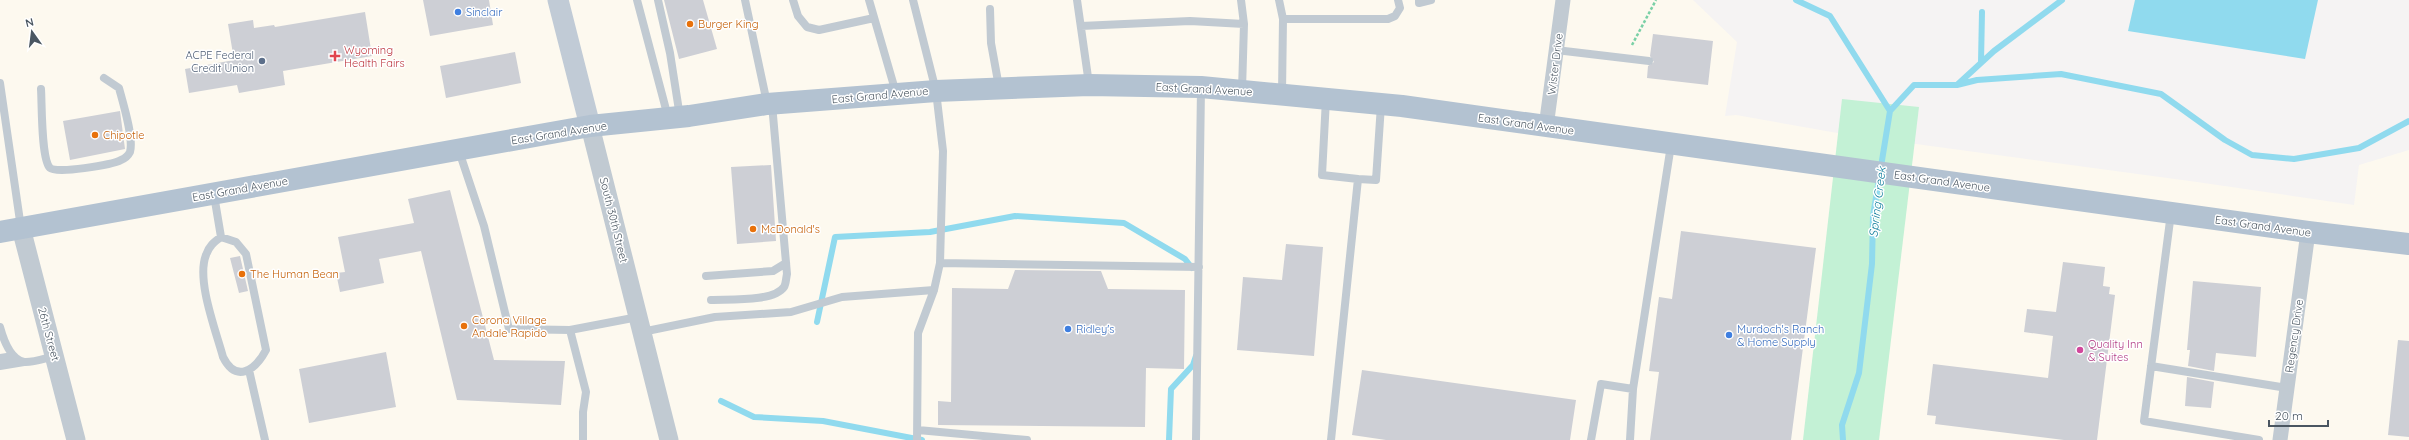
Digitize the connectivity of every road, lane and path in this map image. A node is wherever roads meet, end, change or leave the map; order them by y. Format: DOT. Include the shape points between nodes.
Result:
graph roads {
  1 [pos="558,0"];
  2 [pos="637,0"];
  3 [pos="658,0"];
  4 [pos="745,0"];
  5 [pos="793,0"];
  6 [pos="869,0"];
  7 [pos="913,0"];
  8 [pos="1077,0"];
  9 [pos="1241,0"];
  10 [pos="1279,0"];
  11 [pos="1398,0"];
  12 [pos="1419,0"];
  13 [pos="1430,0"];
  14 [pos="1563,0"];
  15 [pos="1656,0"];
  16 [pos="990,9"];
  17 [pos="874,18"];
  18 [pos="1283,18"];
  19 [pos="1244,24"];
  20 [pos="1081,26"];
  21 [pos="1556,50"];
  22 [pos="1625,58"];
  23 [pos="1649,61"];
  24 [pos="104,78"];
  25 [pos="0,83"];
  26 [pos="1089,85"];
  27 [pos="999,87"];
  28 [pos="1201,87"];
  29 [pos="41,89"];
  30 [pos="936,91"];
  31 [pos="1242,91"];
  32 [pos="897,94"];
  33 [pos="1282,94"];
  34 [pos="1326,98"];
  35 [pos="770,104"];
  36 [pos="1382,104"];
  37 [pos="674,117"];
  38 [pos="590,126"];
  39 [pos="1546,127"];
  40 [pos="1671,144"];
  41 [pos="458,150"];
  42 [pos="1358,179"];
  43 [pos="214,194"];
  44 [pos="2171,213"];
  45 [pos="21,228"];
  46 [pos="0,232"];
  47 [pos="2308,232"];
  48 [pos="221,237"];
  49 [pos="2409,244"];
  50 [pos="786,263"];
  51 [pos="940,263"];
  52 [pos="1199,267"];
  53 [pos="706,276"];
  54 [pos="934,290"];
  55 [pos="711,300"];
  56 [pos="640,325"];
  57 [pos="0,327"];
  58 [pos="570,330"];
  59 [pos="13,356"];
  60 [pos="55,356"];
  61 [pos="0,358"];
  62 [pos="24,362"];
  63 [pos="0,366"];
  64 [pos="2151,366"];
  65 [pos="249,370"];
  66 [pos="2288,388"];
  67 [pos="1633,389"];
  68 [pos="918,430"];
  69 [pos="76,440"];
  70 [pos="265,440"];
  71 [pos="583,440"];
  72 [pos="669,440"];
  73 [pos="917,440"];
  74 [pos="1027,440"];
  75 [pos="1196,440"];
  76 [pos="1331,440"];
  77 [pos="1591,440"];
  78 [pos="1630,440"];
  79 [pos="2260,440"];
  80 [pos="2280,440"];
  1 -- 38 [label="main road, South 30th Street"];
  2 -- 37 [label="lane"];
  3 -- 37 [label="lane" via="670,53"];
  4 -- 35 [label="lane"];
  5 -- 17 [label="lane" via="798,16 807,27 819,30"];
  6 -- 17 [label="lane"];
  7 -- 30 [label="lane"];
  8 -- 20 [label="lane"];
  9 -- 19 [label="lane"];
  10 -- 18 [label="lane"];
  11 -- 18 [label="lane" via="1400,8 1395,16 1388,19"];
  12 -- 13 [label="lane" via="1419,3"];
  14 -- 21 [label="street, Wister Drive"];
  15 -- 22 [label="path"];
  16 -- 27 [label="lane" via="991,43"];
  17 -- 32 [label="lane"];
  18 -- 33 [label="lane"];
  19 -- 20 [label="lane" via="1190,21"];
  19 -- 31 [label="lane"];
  20 -- 26 [label="lane"];
  21 -- 22 [label="lane"];
  21 -- 39 [label="street, Wister Drive"];
  22 -- 23 [label="lane"];
  24 -- 29 [label="lane" via="119,88 130,135 130,150 127,157 120,161 96,166 56,171 50,168 44,146"];
  25 -- 45 [label="lane"];
  26 -- 27 [label="main road, East Grand Avenue"];
  26 -- 28 [label="main road, East Grand Avenue"];
  27 -- 30 [label="main road, East Grand Avenue"];
  28 -- 31 [label="main road, East Grand Avenue"];
  28 -- 52 [label="lane"];
  30 -- 32 [label="main road, East Grand Avenue"];
  30 -- 51 [label="lane" via="944,151"];
  31 -- 33 [label="main road, East Grand Avenue"];
  32 -- 35 [label="main road, East Grand Avenue"];
  33 -- 34 [label="main road, East Grand Avenue"];
  34 -- 36 [label="main road, East Grand Avenue"];
  34 -- 42 [label="lane" via="1322,175"];
  35 -- 37 [label="main road, East Grand Avenue"];
  35 -- 50 [label="lane"];
  36 -- 39 [label="main road, East Grand Avenue"];
  36 -- 42 [label="lane" via="1376,180"];
  37 -- 38 [label="main road, East Grand Avenue"];
  38 -- 41 [label="main road, East Grand Avenue"];
  38 -- 56 [label="street, South 30th Street"];
  39 -- 40 [label="main road, East Grand Avenue"];
  40 -- 44 [label="main road, East Grand Avenue"];
  40 -- 67 [label="lane"];
  41 -- 43 [label="main road, East Grand Avenue"];
  41 -- 58 [label="lane" via="484,226 509,329"];
  42 -- 76 [label="lane"];
  43 -- 45 [label="main road, East Grand Avenue"];
  43 -- 48 [label="lane"];
  44 -- 47 [label="main road, East Grand Avenue"];
  44 -- 64 [label="lane"];
  45 -- 46 [label="main road, East Grand Avenue"];
  45 -- 60 [label="street, 26th Street"];
  47 -- 49 [label="main road, East Grand Avenue"];
  47 -- 66 [label="street, Regency Drive"];
  48 -- 65 [label="lane" via="236,242 246,254 250,268 266,350 262,360"];
  48 -- 65 [label="lane" via="212,243 205,256 204,281 222,357 227,366 237,372"];
  50 -- 53 [label="lane" via="773,271"];
  50 -- 55 [label="lane" via="785,286 779,292 769,296"];
  51 -- 52 [label="lane"];
  51 -- 54 [label="lane"];
  52 -- 75 [label="lane"];
  54 -- 56 [label="lane" via="842,297 791,312 715,316"];
  54 -- 68 [label="lane" via="918,333"];
  56 -- 58 [label="lane"];
  56 -- 72 [label="street, South 30th Street"];
  57 -- 59 [label="lane"];
  58 -- 71 [label="lane" via="586,392 582,412"];
  59 -- 61 [label="lane"];
  59 -- 62 [label="lane"];
  60 -- 62 [label="lane"];
  60 -- 69 [label="street, 26th Street"];
  62 -- 63 [label="lane"];
  64 -- 66 [label="lane"];
  64 -- 79 [label="lane" via="2144,421"];
  65 -- 70 [label="lane"];
  66 -- 80 [label="street, Regency Drive"];
  67 -- 77 [label="lane" via="1601,384"];
  67 -- 78 [label="lane"];
  68 -- 73 [label="lane"];
  68 -- 74 [label="lane"];
}
